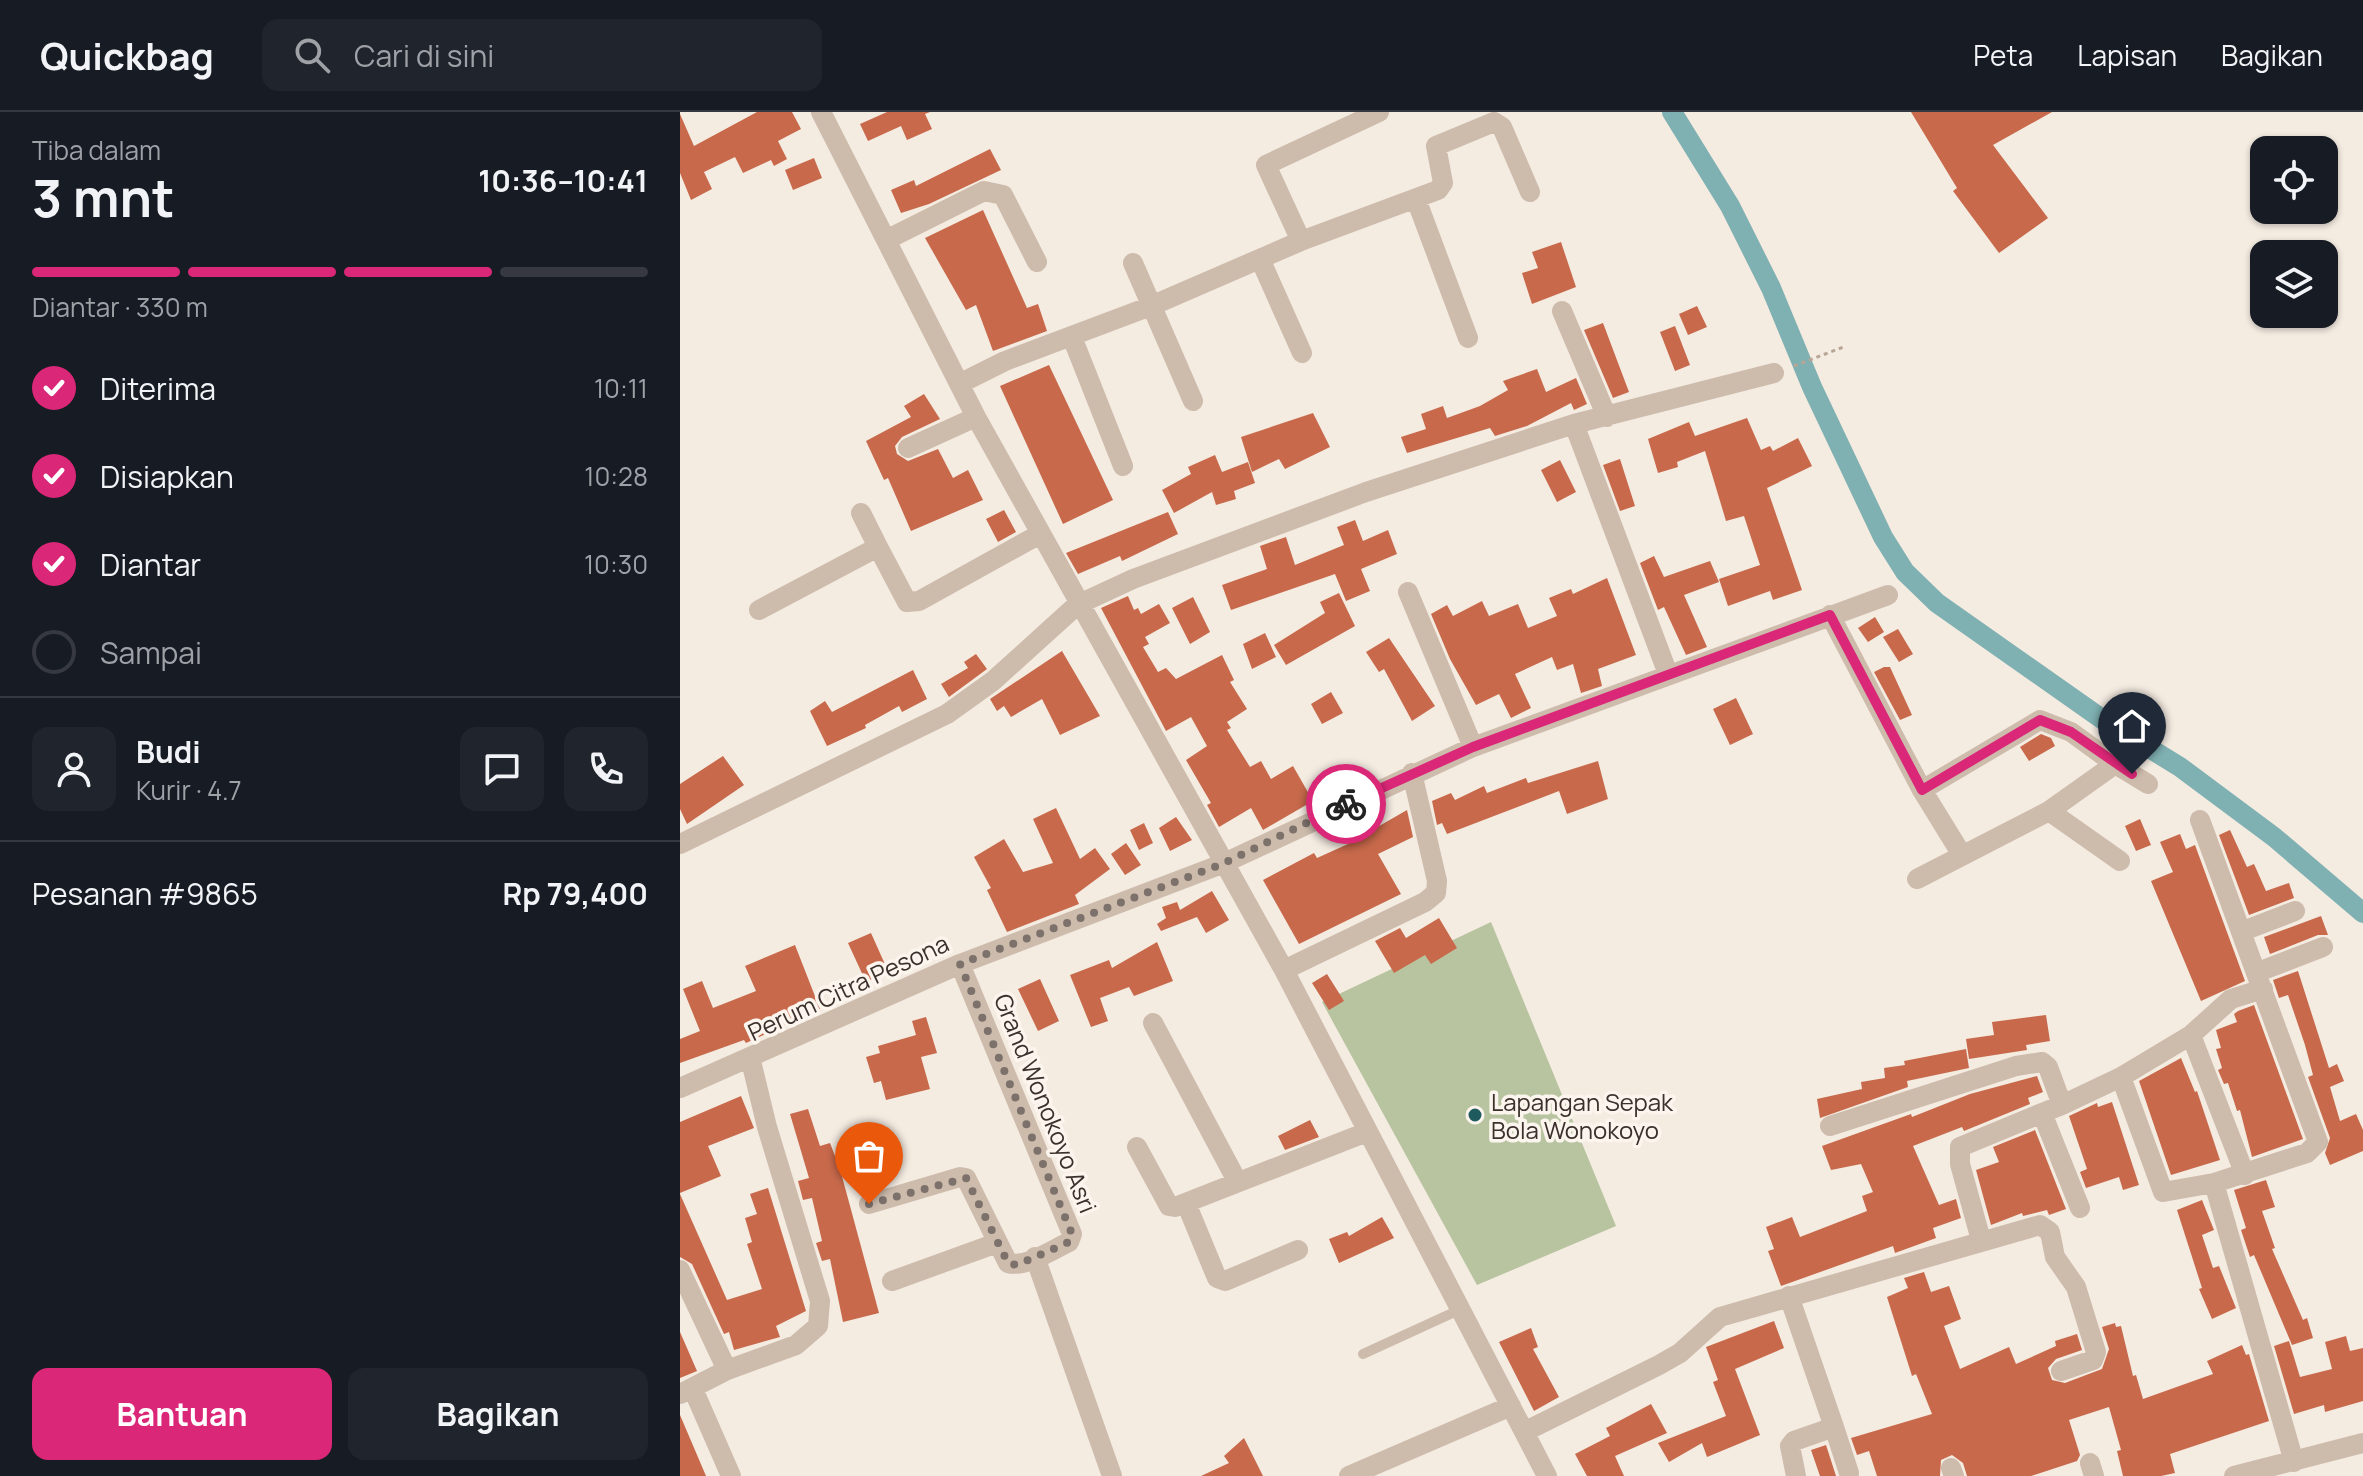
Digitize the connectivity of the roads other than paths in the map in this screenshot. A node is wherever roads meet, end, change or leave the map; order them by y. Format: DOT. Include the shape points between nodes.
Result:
graph roads {
  1 [pos="821,112"];
  2 [pos="1379,112"];
  3 [pos="1530,192"];
  4 [pos="1416,199"];
  5 [pos="886,240"];
  6 [pos="1301,241"];
  7 [pos="1260,259"];
  8 [pos="1037,262"];
  9 [pos="1133,263"];
  10 [pos="1151,306"];
  11 [pos="1562,311"];
  12 [pos="1072,337"];
  13 [pos="1468,338"];
  14 [pos="1302,353"];
  15 [pos="1774,373"];
  16 [pos="961,383"];
  17 [pos="1193,401"];
  18 [pos="976,417"];
  19 [pos="1607,417"];
  20 [pos="1574,424"];
  21 [pos="908,448"];
  22 [pos="1123,466"];
  23 [pos="861,513"];
  24 [pos="1040,534"];
  25 [pos="878,547"];
  26 [pos="1408,592"];
  27 [pos="1888,595"];
  28 [pos="1077,605"];
  29 [pos="759,610"];
  30 [pos="1830,615"];
  31 [pos="1668,674"];
  32 [pos="1473,747"];
  33 [pos="2115,764"];
  34 [pos="1412,773"];
  35 [pos="2148,784"];
  36 [pos="1922,790"];
  37 [pos="2049,811"];
  38 [pos="2200,820"];
  39 [pos="680,844"];
  40 [pos="1962,855"];
  41 [pos="2120,861"];
  42 [pos="1222,864"];
  43 [pos="1917,879"];
  44 [pos="2295,911"];
  45 [pos="2243,931"];
  46 [pos="2323,947"];
  47 [pos="960,964"];
  48 [pos="1284,970"];
  49 [pos="2260,981"];
  50 [pos="1153,1023"];
  51 [pos="2191,1035"];
  52 [pos="750,1057"];
  53 [pos="2121,1077"];
  54 [pos="680,1088"];
  55 [pos="2062,1105"];
  56 [pos="2042,1113"];
  57 [pos="1830,1126"];
  58 [pos="1367,1132"];
  59 [pos="1137,1147"];
  60 [pos="2245,1175"];
  61 [pos="1237,1181"];
  62 [pos="2214,1183"];
  63 [pos="1186,1203"];
  64 [pos="869,1204"];
  65 [pos="2080,1208"];
  66 [pos="1987,1239"];
  67 [pos="997,1243"];
  68 [pos="1298,1250"];
  69 [pos="1035,1257"];
  70 [pos="680,1270"];
  71 [pos="892,1281"];
  72 [pos="1789,1296"];
  73 [pos="1459,1310"];
  74 [pos="1363,1354"];
  75 [pos="727,1370"];
  76 [pos="2061,1371"];
  77 [pos="686,1392"];
  78 [pos="1511,1406"];
  79 [pos="1834,1427"];
  80 [pos="1524,1432"];
  81 [pos="2363,1443"];
  82 [pos="2294,1462"];
  83 [pos="1849,1473"];
  84 [pos="730,1476"];
  85 [pos="1112,1476"];
  86 [pos="1349,1476"];
  87 [pos="1547,1476"];
  88 [pos="1796,1476"];
  89 [pos="2234,1476"];
  1 -- 5 [label="street"];
  2 -- 6 [label="street" via="1266,165"];
  3 -- 4 [label="street" via="1502,127 1494,122 1436,146 1442,187"];
  4 -- 6 [label="street"];
  4 -- 13 [label="street"];
  5 -- 8 [label="street" via="992,191 1003,195"];
  5 -- 16 [label="street"];
  6 -- 7 [label="street"];
  7 -- 10 [label="street"];
  7 -- 14 [label="street"];
  9 -- 10 [label="street"];
  10 -- 12 [label="street"];
  10 -- 17 [label="street"];
  11 -- 19 [label="street"];
  12 -- 16 [label="street"];
  12 -- 22 [label="street"];
  15 -- 19 [label="street"];
  16 -- 18 [label="street"];
  18 -- 21 [label="street"];
  18 -- 24 [label="street"];
  19 -- 20 [label="street"];
  20 -- 28 [label="street" via="1366,492"];
  20 -- 31 [label="street"];
  23 -- 25 [label="street"];
  24 -- 25 [label="street" via="919,601 907,602"];
  24 -- 28 [label="street"];
  25 -- 29 [label="street"];
  26 -- 32 [label="street"];
  27 -- 30 [label="street, Perum Citra Pesona"];
  28 -- 39 [label="street" via="993,681 947,714"];
  28 -- 42 [label="street" via="1134,698"];
  30 -- 31 [label="street, Perum Citra Pesona"];
  30 -- 36 [label="street"];
  31 -- 32 [label="street, Perum Citra Pesona"];
  32 -- 34 [label="street, Perum Citra Pesona"];
  33 -- 35 [label="street"];
  33 -- 36 [label="street" via="2071,732 2040,720"];
  33 -- 37 [label="street"];
  34 -- 42 [label="street, Perum Citra Pesona"];
  34 -- 48 [label="street" via="1436,893"];
  36 -- 40 [label="street"];
  37 -- 40 [label="street"];
  37 -- 41 [label="street"];
  38 -- 45 [label="street"];
  40 -- 43 [label="street"];
  42 -- 47 [label="street, Perum Citra Pesona"];
  42 -- 48 [label="street"];
  44 -- 45 [label="street"];
  45 -- 49 [label="street"];
  46 -- 49 [label="street"];
  47 -- 52 [label="street, Perum Citra Pesona"];
  47 -- 69 [label="street, Grand Wonokoyo Asri" via="1072,1234 1069,1242"];
  48 -- 58 [label="street"];
  49 -- 51 [label="street"];
  49 -- 60 [label="street" via="2318,1142 2307,1153"];
  50 -- 61 [label="street"];
  51 -- 53 [label="street"];
  51 -- 60 [label="street"];
  52 -- 54 [label="street"];
  52 -- 75 [label="street, Perum Citra Pesona" via="820,1301 818,1326 809,1336"];
  53 -- 55 [label="street"];
  53 -- 62 [label="street" via="2159,1188 2170,1193"];
  55 -- 56 [label="street"];
  55 -- 57 [label="street" via="2048,1067 2036,1060"];
  56 -- 65 [label="street"];
  56 -- 66 [label="street" via="1960,1147 1960,1164"];
  58 -- 61 [label="street"];
  58 -- 73 [label="street"];
  59 -- 63 [label="street" via="1169,1206"];
  60 -- 62 [label="street"];
  61 -- 63 [label="street"];
  62 -- 82 [label="street"];
  63 -- 68 [label="street" via="1217,1278 1225,1281"];
  64 -- 67 [label="street" via="966,1178"];
  66 -- 72 [label="street"];
  66 -- 76 [label="street" via="2046,1227 2055,1257 2076,1287 2096,1356"];
  67 -- 69 [label="street" via="1008,1263"];
  67 -- 71 [label="street"];
  69 -- 85 [label="street"];
  70 -- 75 [label="street"];
  72 -- 79 [label="street"];
  72 -- 80 [label="street" via="1720,1317 1680,1353"];
  73 -- 74 [label="lane"];
  73 -- 78 [label="street"];
  75 -- 77 [label="street, Perum Citra Pesona"];
  77 -- 84 [label="street"];
  78 -- 80 [label="street"];
  78 -- 86 [label="street"];
  79 -- 83 [label="street"];
  79 -- 88 [label="street" via="1794,1441 1790,1453"];
  80 -- 87 [label="street"];
  81 -- 82 [label="street"];
  82 -- 89 [label="street"];
}
